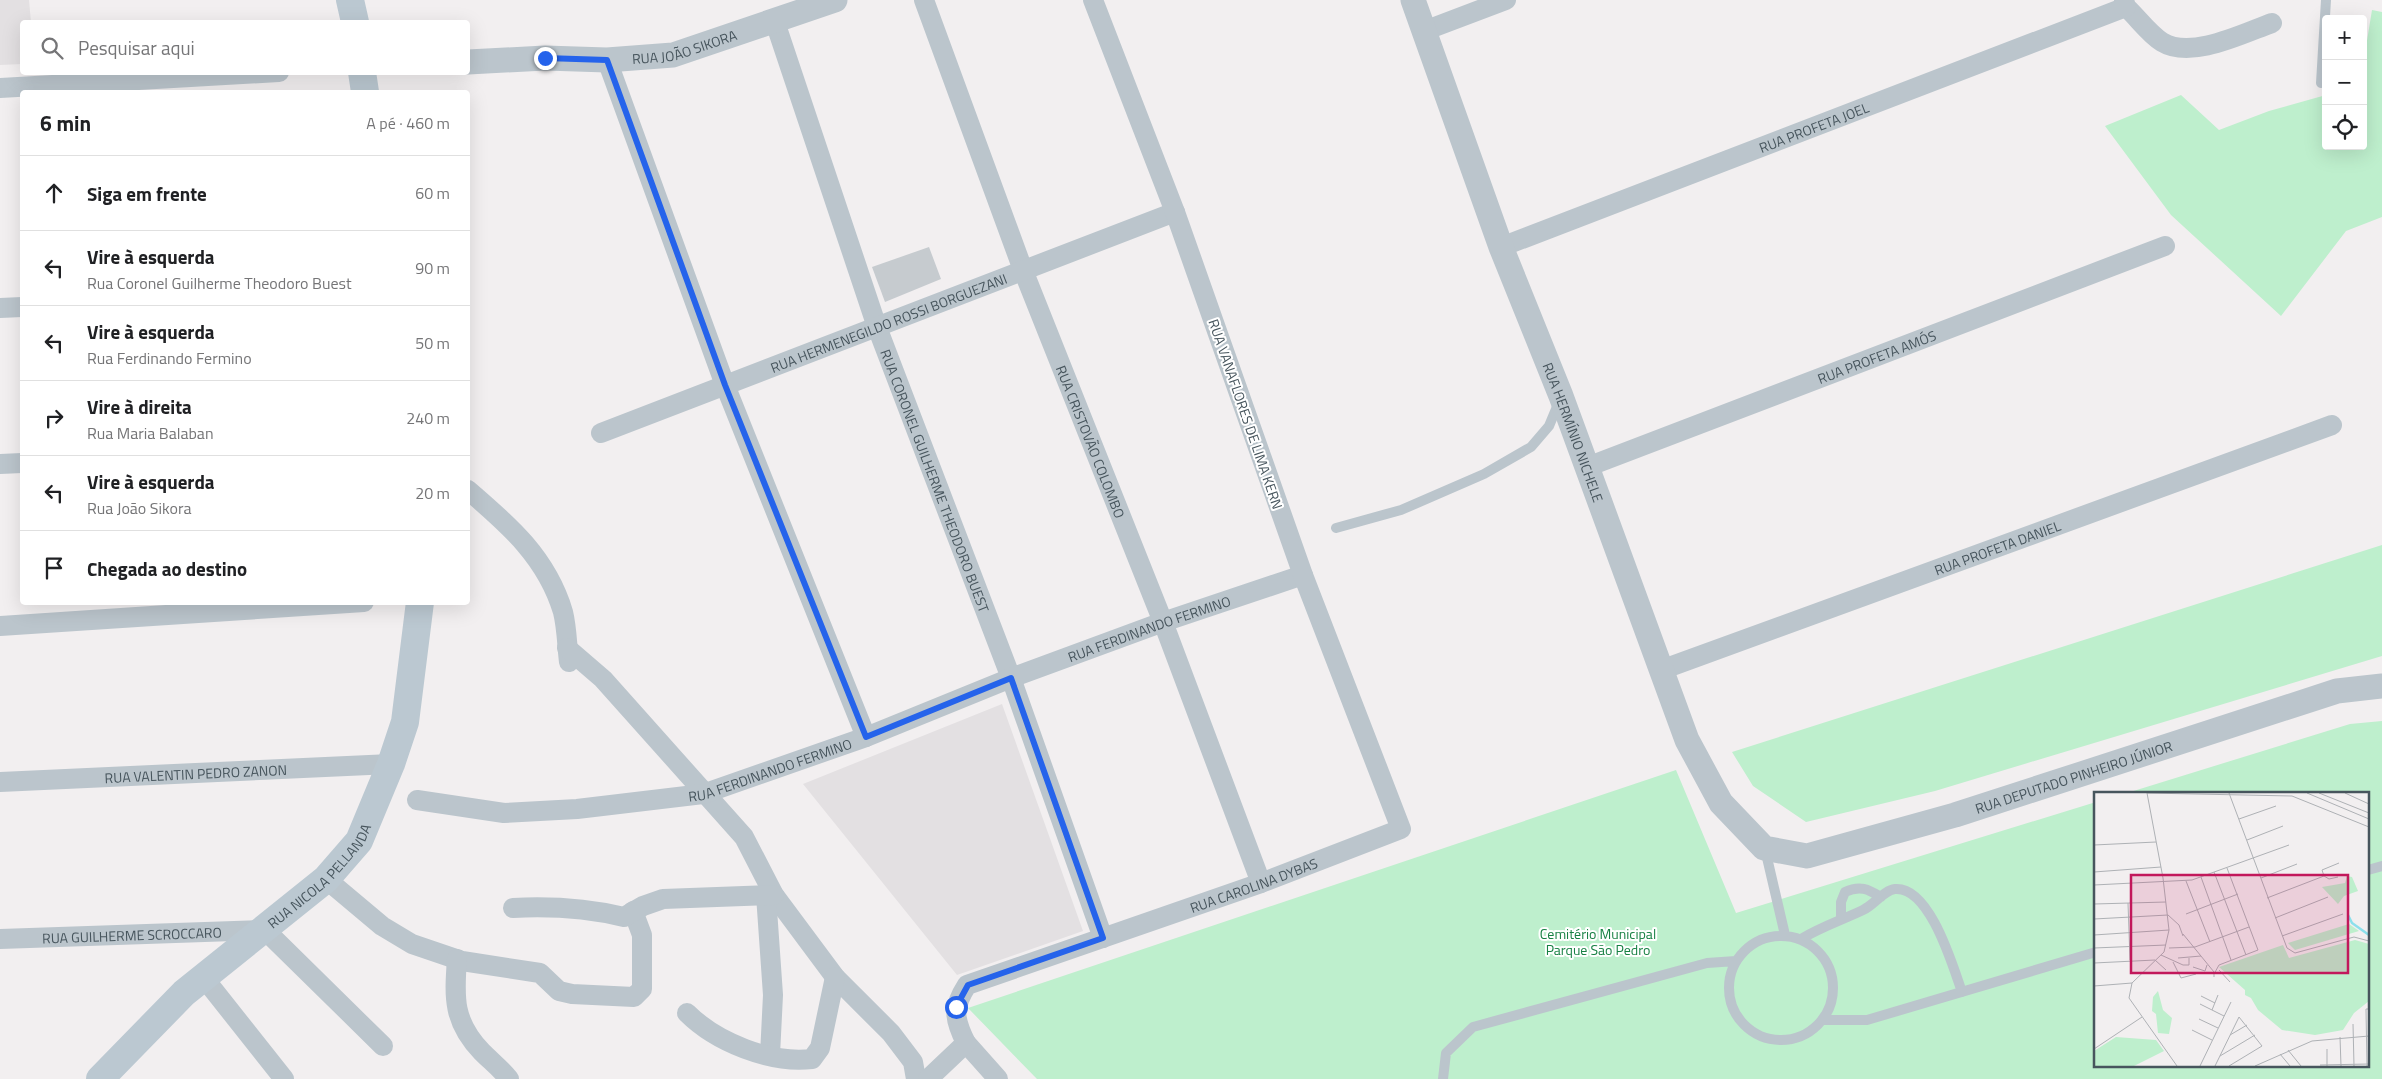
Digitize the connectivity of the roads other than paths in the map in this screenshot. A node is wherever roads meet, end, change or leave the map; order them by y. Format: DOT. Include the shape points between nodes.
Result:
graph roads {
  1 [pos="350,0"];
  2 [pos="835,0"];
  3 [pos="924,0"];
  4 [pos="1093,0"];
  5 [pos="1413,0"];
  6 [pos="1506,0"];
  7 [pos="2326,0"];
  8 [pos="2125,4"];
  9 [pos="355,20"];
  10 [pos="775,22"];
  11 [pos="2272,23"];
  12 [pos="1424,31"];
  13 [pos="607,60"];
  14 [pos="470,62"];
  15 [pos="227,75"];
  16 [pos="362,75"];
  17 [pos="2321,83"];
  18 [pos="0,88"];
  19 [pos="365,90"];
  20 [pos="1175,212"];
  21 [pos="2165,246"];
  22 [pos="1501,247"];
  23 [pos="1023,270"];
  24 [pos="20,307"];
  25 [pos="0,308"];
  26 [pos="878,327"];
  27 [pos="725,385"];
  28 [pos="1561,396"];
  29 [pos="2332,425"];
  30 [pos="601,433"];
  31 [pos="20,462"];
  32 [pos="0,464"];
  33 [pos="1587,467"];
  34 [pos="470,492"];
  35 [pos="1336,528"];
  36 [pos="1303,576"];
  37 [pos="318,605"];
  38 [pos="420,605"];
  39 [pos="1163,622"];
  40 [pos="0,626"];
  41 [pos="1661,670"];
  42 [pos="1011,678"];
  43 [pos="2382,686"];
  44 [pos="866,737"];
  45 [pos="391,764"];
  46 [pos="0,782"];
  47 [pos="703,794"];
  48 [pos="418,800"];
  49 [pos="1401,828"];
  50 [pos="1764,848"];
  51 [pos="326,879"];
  52 [pos="1262,883"];
  53 [pos="770,895"];
  54 [pos="1881,897"];
  55 [pos="513,908"];
  56 [pos="633,911"];
  57 [pos="1841,918"];
  58 [pos="264,930"];
  59 [pos="1785,935"];
  60 [pos="0,938"];
  61 [pos="1103,938"];
  62 [pos="1801,939"];
  63 [pos="2094,953"];
  64 [pos="457,959"];
  65 [pos="1736,961"];
  66 [pos="835,977"];
  67 [pos="204,978"];
  68 [pos="1962,992"];
  69 [pos="687,1013"];
  70 [pos="1822,1020"];
  71 [pos="966,1043"];
  72 [pos="383,1046"];
  73 [pos="770,1055"];
  74 [pos="100,1079"];
  75 [pos="284,1079"];
  76 [pos="509,1079"];
  77 [pos="916,1079"];
  78 [pos="928,1079"];
  79 [pos="998,1079"];
  80 [pos="1443,1079"];
  1 -- 9 [label="main road"];
  2 -- 10 [label="street, RUA JOÃO SIKORA"];
  3 -- 23 [label="street, RUA CRISTOVÃO COLOMBO"];
  4 -- 20 [label="street, RUA VANAFLORES DE LIMA KERN"];
  5 -- 12 [label="street, RUA HERMÍNIO NICHELE"];
  6 -- 12 [label="street"];
  7 -- 17 [label="lane"];
  8 -- 11 [label="street" via="2162,42 2178,48 2203,47"];
  8 -- 22 [label="street, RUA PROFETA JOEL"];
  10 -- 13 [label="street, RUA JOÃO SIKORA" via="672,55"];
  10 -- 26 [label="street, RUA CORONEL GUILHERME THEODORO BUEST"];
  12 -- 22 [label="street, RUA HERMÍNIO NICHELE"];
  13 -- 14 [label="street, RUA JOÃO SIKORA" via="545,58"];
  13 -- 27 [label="street"];
  15 -- 18 [label="street"];
  16 -- 19 [label="main road"];
  20 -- 23 [label="street, RUA HERMENEGILDO ROSSI BORGUEZANI"];
  20 -- 36 [label="street, RUA VANAFLORES DE LIMA KERN"];
  21 -- 33 [label="street, RUA PROFETA AMÓS"];
  22 -- 28 [label="street, RUA HERMÍNIO NICHELE"];
  23 -- 26 [label="street, RUA HERMENEGILDO ROSSI BORGUEZANI"];
  23 -- 39 [label="street, RUA CRISTOVÃO COLOMBO"];
  24 -- 25 [label="street"];
  26 -- 27 [label="street, RUA HERMENEGILDO ROSSI BORGUEZANI"];
  26 -- 42 [label="street, RUA CORONEL GUILHERME THEODORO BUEST"];
  27 -- 30 [label="street, RUA HERMENEGILDO ROSSI BORGUEZANI"];
  27 -- 44 [label="street"];
  28 -- 33 [label="street, RUA HERMÍNIO NICHELE"];
  28 -- 35 [label="lane" via="1549,426 1530,447 1484,474 1401,510"];
  29 -- 41 [label="street, RUA PROFETA DANIEL"];
  31 -- 32 [label="street"];
  33 -- 41 [label="street, RUA HERMÍNIO NICHELE"];
  34 -- 47 [label="street" via="509,524 552,583 563,614 568,657 603,679"];
  36 -- 39 [label="street, RUA FERDINANDO FERMINO"];
  36 -- 49 [label="street, RUA VANAFLORES DE LIMA KERN"];
  37 -- 40 [label="street"];
  38 -- 45 [label="main road, RUA NICOLA PELLANDA" via="405,722"];
  39 -- 42 [label="street, RUA FERDINANDO FERMINO"];
  39 -- 52 [label="street, RUA CRISTOVÃO COLOMBO"];
  41 -- 50 [label="street, RUA HERMÍNIO NICHELE" via="1686,740 1721,803"];
  42 -- 44 [label="street, RUA FERDINANDO FERMINO"];
  42 -- 61 [label="street, RUA CORONEL GUILHERME THEODORO BUEST"];
  43 -- 50 [label="street, RUA DEPUTADO PINHEIRO JÚNIOR" via="2338,691 1955,815 1807,856"];
  44 -- 47 [label="street, RUA FERDINANDO FERMINO"];
  45 -- 46 [label="street, RUA VALENTIN PEDRO ZANON"];
  45 -- 51 [label="main road, RUA NICOLA PELLANDA" via="359,841"];
  47 -- 48 [label="street, RUA FERDINANDO FERMINO" via="577,809 504,813"];
  47 -- 53 [label="street" via="744,837"];
  49 -- 52 [label="street, RUA CAROLINA DYBAS"];
  50 -- 59 [label="lane"];
  51 -- 58 [label="main road, RUA NICOLA PELLANDA"];
  51 -- 64 [label="street" via="382,926 412,944"];
  52 -- 61 [label="street, RUA CAROLINA DYBAS"];
  53 -- 56 [label="street" via="663,898"];
  53 -- 66 [label="street"];
  53 -- 73 [label="street" via="774,995"];
  54 -- 57 [label="lane" via="1866,909"];
  54 -- 57 [label="lane" via="1856,886 1845,892"];
  54 -- 68 [label="lane" via="1892,889 1903,889 1921,901 1943,940"];
  55 -- 56 [label="street" via="555,906 624,917"];
  56 -- 64 [label="street" via="642,935 642,989 634,997 558,991 540,973"];
  57 -- 62 [label="lane"];
  58 -- 60 [label="street, RUA GUILHERME SCROCCARO"];
  58 -- 67 [label="main road, RUA NICOLA PELLANDA"];
  58 -- 72 [label="street"];
  59 -- 62 [label="lane"];
  59 -- 65 [label="lane" via="1757,941"];
  61 -- 71 [label="street, RUA CAROLINA DYBAS" via="968,985 956,1007 956,1023"];
  62 -- 70 [label="lane" via="1818,952 1832,974 1834,990"];
  63 -- 68 [label="lane"];
  64 -- 76 [label="street" via="455,1006 458,1019 481,1052"];
  65 -- 70 [label="lane" via="1729,995 1735,1012 1759,1035 1776,1040 1794,1038 1810,1032"];
  65 -- 80 [label="lane" via="1707,963 1473,1027 1446,1053"];
  66 -- 73 [label="street" via="820,1048 812,1059"];
  66 -- 77 [label="street" via="891,1033 913,1062"];
  67 -- 74 [label="main road, RUA NICOLA PELLANDA" via="184,993"];
  67 -- 75 [label="street"];
  68 -- 70 [label="lane" via="1868,1020"];
  69 -- 73 [label="street" via="702,1027 732,1044"];
  71 -- 78 [label="street"];
  71 -- 79 [label="street, RUA CAROLINA DYBAS"];
}
